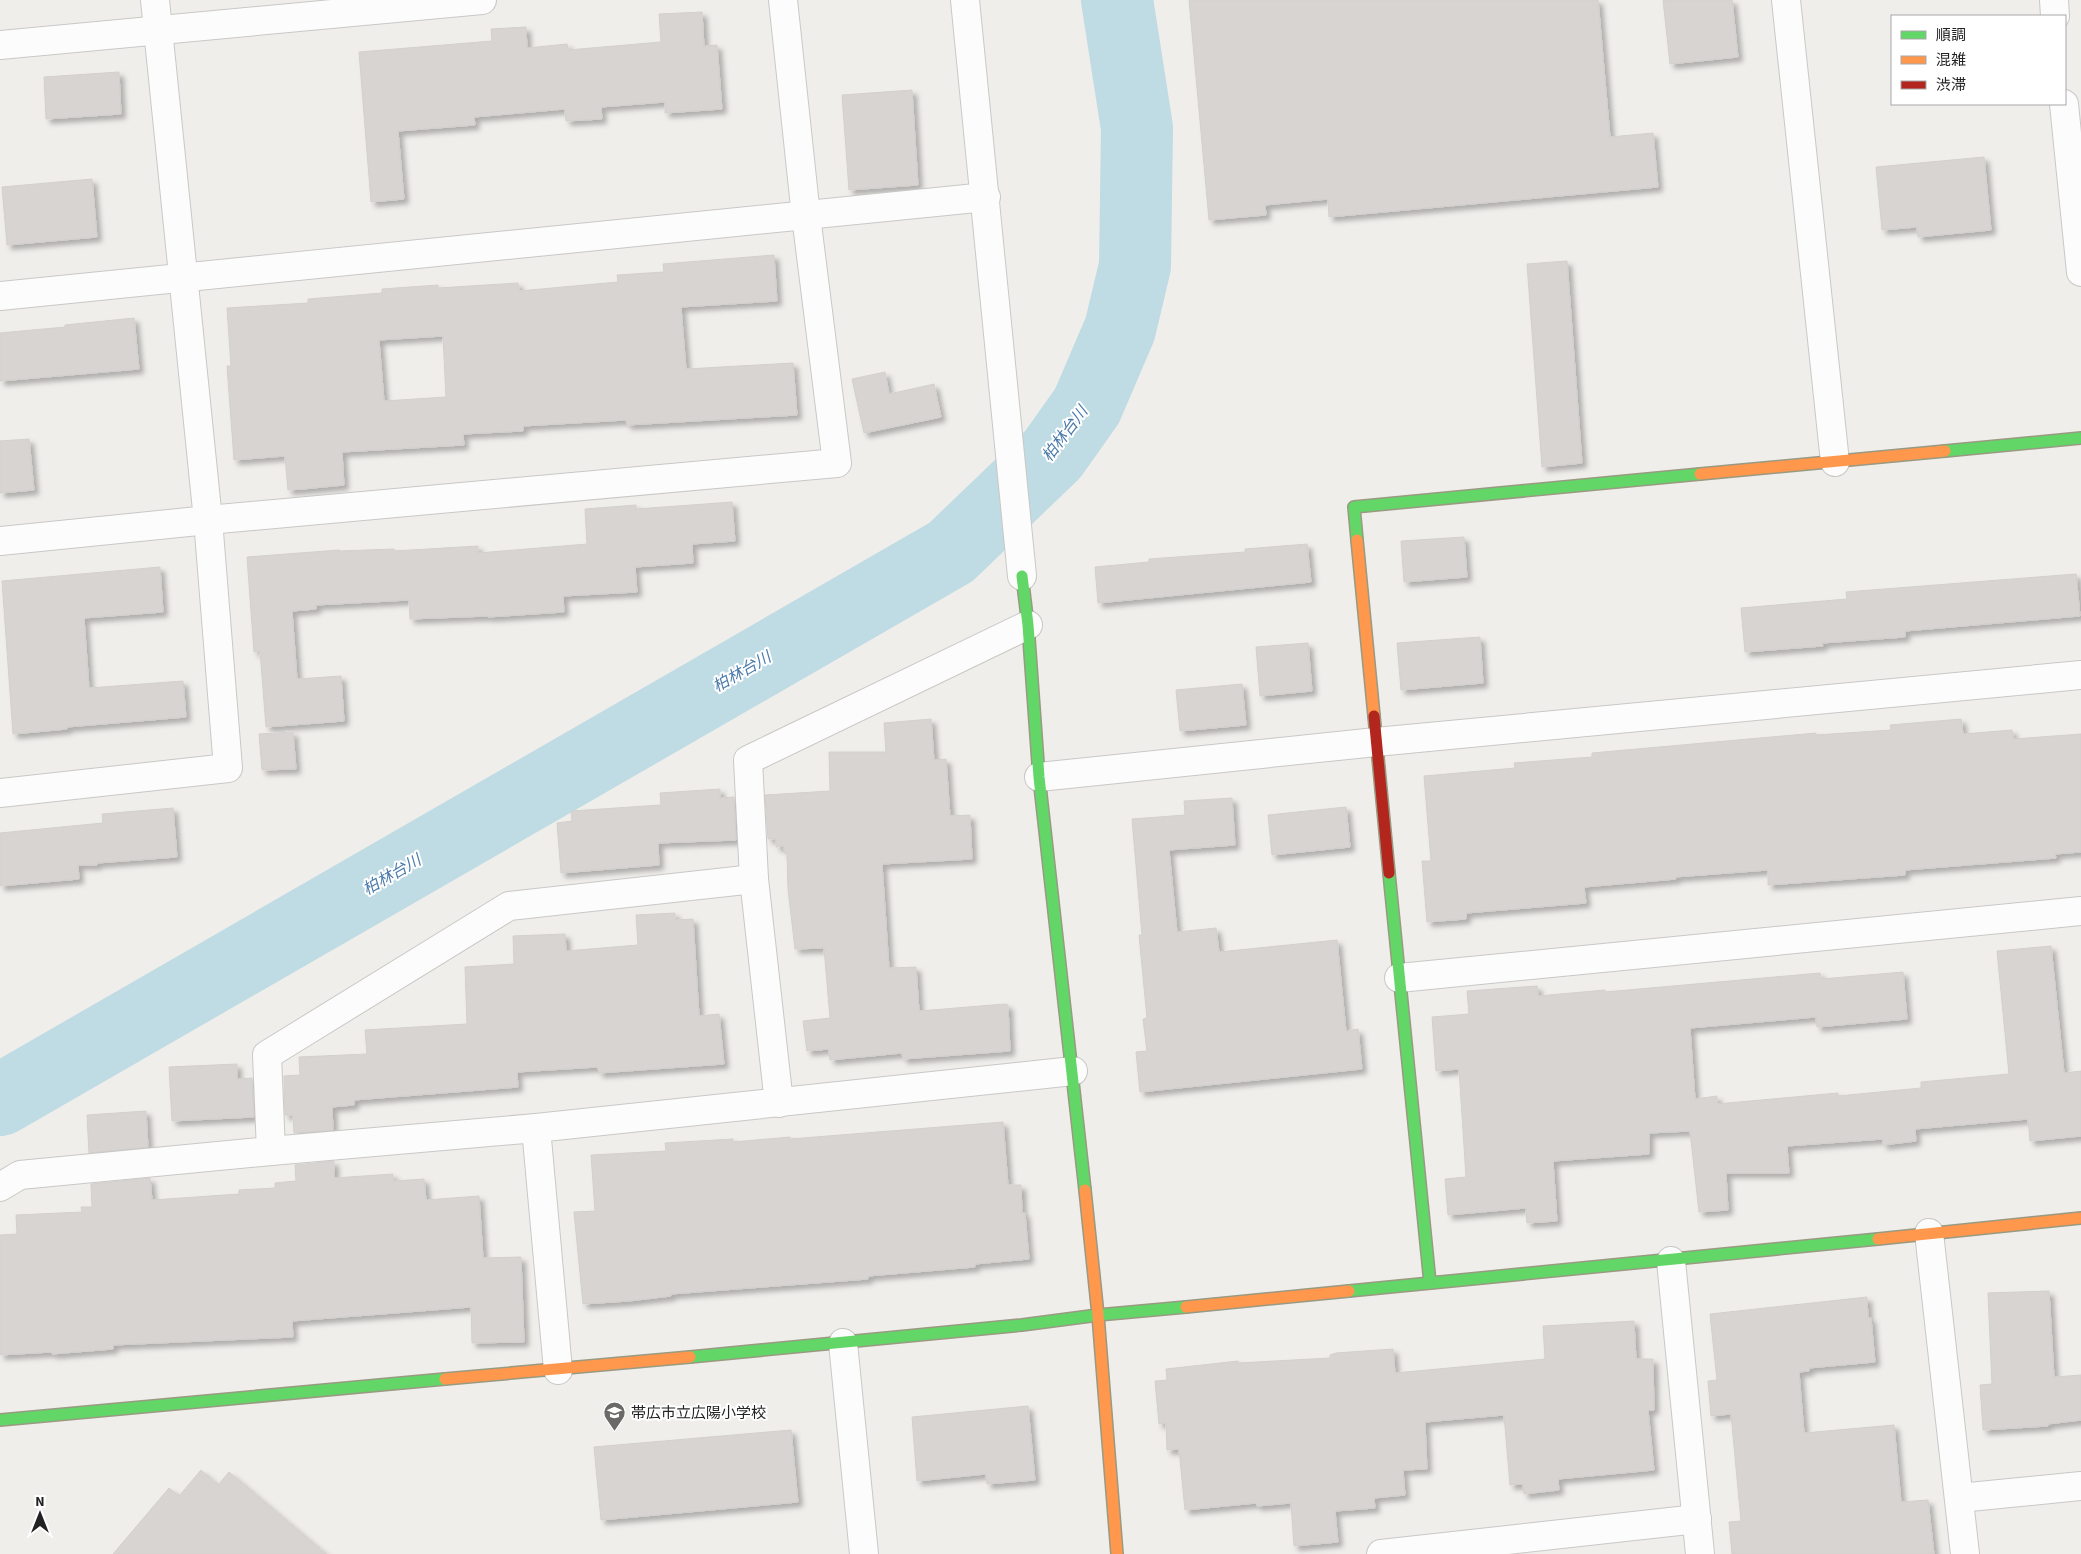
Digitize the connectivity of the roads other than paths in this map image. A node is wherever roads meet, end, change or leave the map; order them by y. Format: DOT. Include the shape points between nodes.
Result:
graph roads {
  1 [pos="155,0"];
  2 [pos="482,0"];
  3 [pos="782,0"];
  4 [pos="965,0"];
  5 [pos="1786,0"];
  6 [pos="2054,0"];
  7 [pos="2056,15"];
  8 [pos="159,30"];
  9 [pos="0,45"];
  10 [pos="2064,105"];
  11 [pos="2076,175"];
  12 [pos="986,197"];
  13 [pos="806,216"];
  14 [pos="2081,272"];
  15 [pos="184,278"];
  16 [pos="0,296"];
  17 [pos="2081,438"];
  18 [pos="1835,462"];
  19 [pos="208,520"];
  20 [pos="0,541"];
  21 [pos="1022,576"];
  22 [pos="1028,625"];
  23 [pos="2081,675"];
  24 [pos="1376,742"];
  25 [pos="1039,777"];
  26 [pos="0,793"];
  27 [pos="754,879"];
  28 [pos="2081,911"];
  29 [pos="1399,978"];
  30 [pos="1073,1071"];
  31 [pos="779,1103"];
  32 [pos="536,1128"];
  33 [pos="271,1151"];
  34 [pos="0,1187"];
  35 [pos="2081,1218"];
  36 [pos="1929,1234"];
  37 [pos="1671,1261"];
  38 [pos="1430,1284"];
  39 [pos="1098,1316"];
  40 [pos="843,1344"];
  41 [pos="558,1370"];
  42 [pos="0,1420"];
  43 [pos="2081,1486"];
  44 [pos="1959,1498"];
  45 [pos="1697,1519"];
  46 [pos="1430,1552"];
  47 [pos="864,1554"];
  48 [pos="1117,1554"];
  49 [pos="1381,1554"];
  50 [pos="1700,1554"];
  51 [pos="1965,1554"];
  1 -- 8 [label="street"];
  2 -- 8 [label="street"];
  3 -- 13 [label="street"];
  4 -- 12 [label="street"];
  5 -- 18 [label="street"];
  6 -- 7 [label="street"];
  8 -- 9 [label="street"];
  8 -- 15 [label="street"];
  10 -- 11 [label="street"];
  11 -- 14 [label="street"];
  12 -- 13 [label="street"];
  12 -- 21 [label="street"];
  13 -- 15 [label="street"];
  13 -- 19 [label="street" via="836,463"];
  15 -- 16 [label="street"];
  15 -- 19 [label="street"];
  17 -- 18 [label="street"];
  18 -- 24 [label="street" via="1354,507"];
  19 -- 20 [label="street"];
  19 -- 26 [label="street" via="228,768"];
  21 -- 22 [label="street"];
  22 -- 25 [label="street"];
  22 -- 27 [label="street" via="748,760"];
  23 -- 24 [label="street"];
  24 -- 25 [label="street"];
  24 -- 29 [label="street"];
  25 -- 30 [label="street"];
  27 -- 31 [label="street"];
  27 -- 33 [label="street" via="509,906 267,1055"];
  28 -- 29 [label="street"];
  29 -- 38 [label="street"];
  30 -- 31 [label="street"];
  30 -- 39 [label="street"];
  31 -- 32 [label="street"];
  32 -- 33 [label="street"];
  32 -- 41 [label="street"];
  33 -- 34 [label="street" via="20,1176"];
  35 -- 36 [label="street"];
  36 -- 37 [label="street"];
  36 -- 44 [label="street"];
  37 -- 38 [label="street"];
  37 -- 45 [label="street"];
  38 -- 39 [label="street"];
  39 -- 40 [label="street"];
  39 -- 48 [label="street"];
  40 -- 41 [label="street"];
  40 -- 47 [label="street"];
  41 -- 42 [label="street"];
  43 -- 44 [label="street"];
  44 -- 51 [label="street"];
  45 -- 46 [label="street"];
  45 -- 50 [label="street"];
  46 -- 49 [label="street"];
}
